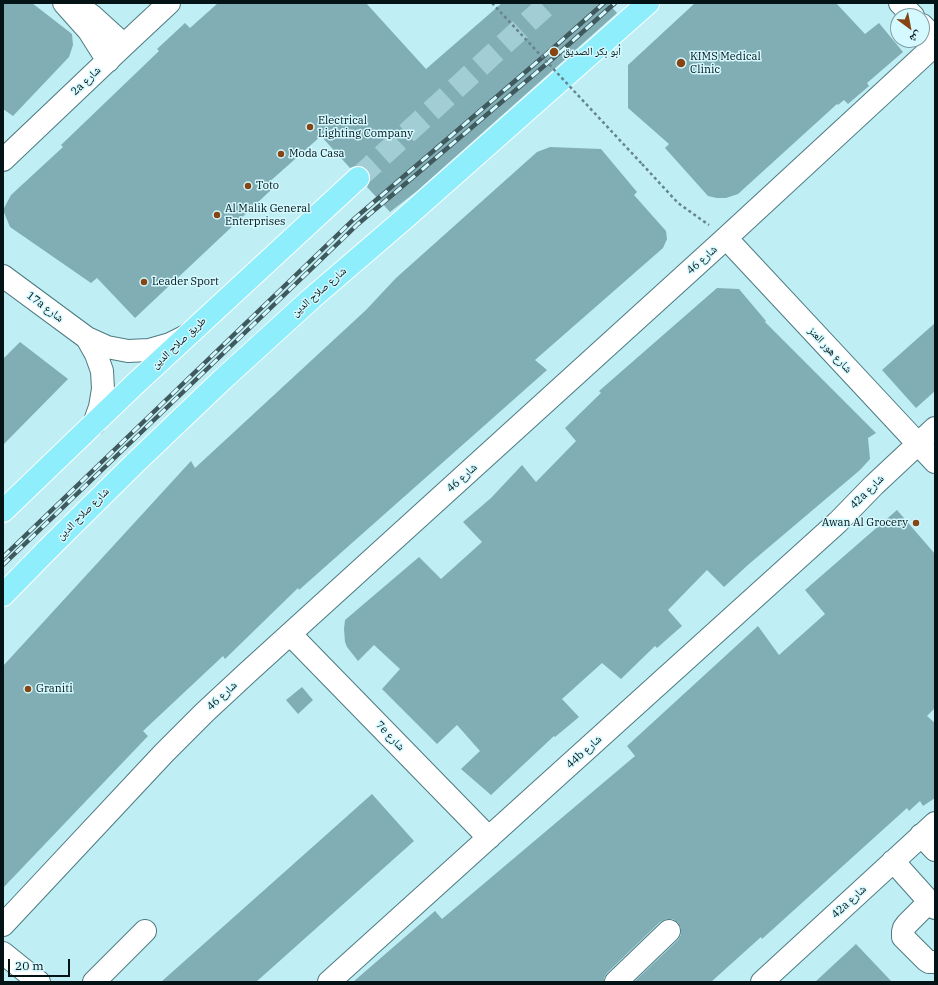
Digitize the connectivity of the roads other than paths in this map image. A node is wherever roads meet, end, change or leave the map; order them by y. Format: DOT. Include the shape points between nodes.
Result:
graph roads {
  1 [pos="64,3"];
  2 [pos="72,3"];
  3 [pos="169,3"];
  4 [pos="648,3"];
  5 [pos="124,45"];
  6 [pos="935,45"];
  7 [pos="108,61"];
  8 [pos="3,160"];
  9 [pos="358,178"];
  10 [pos="726,238"];
  11 [pos="3,276"];
  12 [pos="189,334"];
  13 [pos="87,338"];
  14 [pos="94,424"];
  15 [pos="935,428"];
  16 [pos="929,451"];
  17 [pos="3,511"];
  18 [pos="838,522"];
  19 [pos="3,596"];
  20 [pos="290,634"];
  21 [pos="930,836"];
  22 [pos="489,838"];
  23 [pos="893,862"];
  24 [pos="932,905"];
  25 [pos="3,925"];
  26 [pos="145,931"];
  27 [pos="669,931"];
  28 [pos="3,953"];
  29 [pos="935,962"];
  30 [pos="40,982"];
  31 [pos="94,982"];
  32 [pos="329,982"];
  33 [pos="616,982"];
  34 [pos="762,982"];
  1 -- 7 [label="street" via="89,31"];
  2 -- 5 [label="street" via="91,15"];
  3 -- 5 [label="street, 2a شارع"];
  4 -- 19 [label="main road, شارع صلاح الدين" via="223,379 54,542"];
  5 -- 7 [label="street, 2a شارع"];
  6 -- 10 [label="street, شارع 46"];
  7 -- 8 [label="street, 2a شارع"];
  9 -- 12 [label="main road, طريق صلاح الدين"];
  10 -- 16 [label="street, شارع هور العنز"];
  10 -- 20 [label="street, شارع 46"];
  11 -- 13 [label="street, 17a شارع"];
  12 -- 13 [label="street, 17a شارع" via="170,344 149,350 128,351 107,347"];
  12 -- 14 [label="main road, طريق صلاح الدين"];
  13 -- 14 [label="street, 17a شارع" via="96,354 103,383 100,407"];
  14 -- 17 [label="main road, طريق صلاح الدين"];
  15 -- 16 [label="street, 42a شارع"];
  16 -- 18 [label="street, 42a شارع"];
  18 -- 22 [label="street, 44b شارع"];
  20 -- 22 [label="street, 7e شارع"];
  20 -- 25 [label="street, شارع 46" via="164,753"];
  21 -- 23 [label="street, 42a شارع"];
  22 -- 32 [label="street, 44b شارع"];
  23 -- 24 [label="street"];
  23 -- 34 [label="street, 42a شارع"];
  24 -- 29 [label="street" via="907,924 902,932 906,940 926,960"];
  26 -- 31 [label="street"];
  27 -- 33 [label="street"];
  28 -- 30 [label="street"];
}
